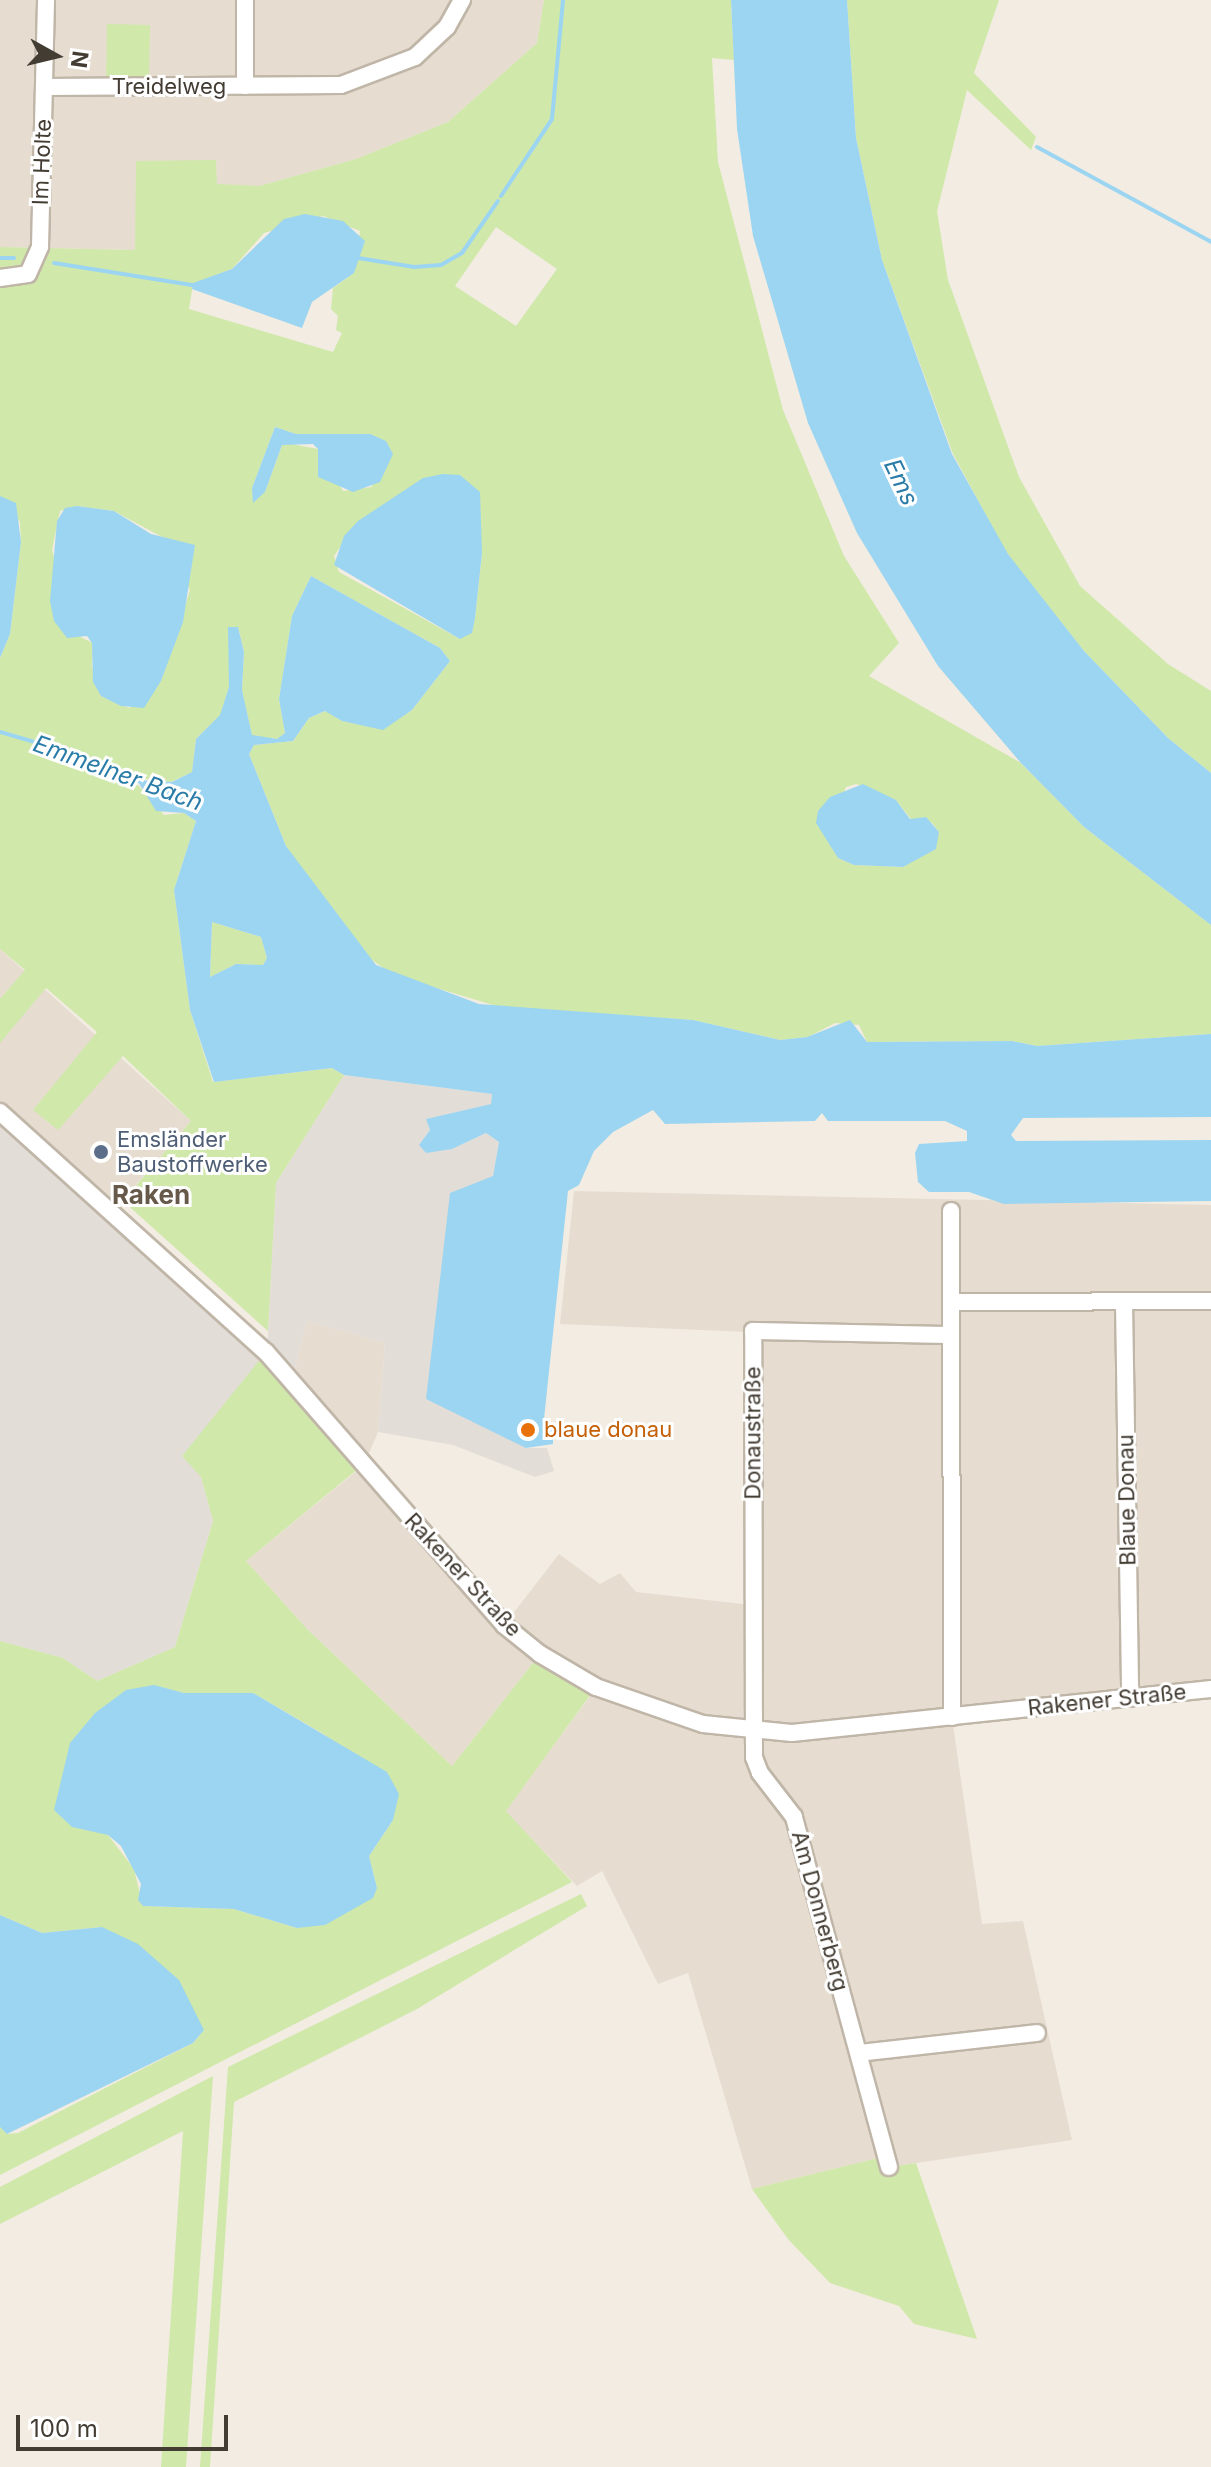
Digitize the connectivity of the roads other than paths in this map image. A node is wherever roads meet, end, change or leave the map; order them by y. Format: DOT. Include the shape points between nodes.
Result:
graph roads {
  1 [pos="46,0"];
  2 [pos="245,0"];
  3 [pos="462,0"];
  4 [pos="245,86"];
  5 [pos="44,87"];
  6 [pos="0,278"];
  7 [pos="0,1112"];
  8 [pos="951,1211"];
  9 [pos="1211,1301"];
  10 [pos="951,1302"];
  11 [pos="1124,1302"];
  12 [pos="950,1335"];
  13 [pos="1211,1689"];
  14 [pos="1130,1698"];
  15 [pos="952,1717"];
  16 [pos="751,1731"];
  17 [pos="1037,2033"];
  18 [pos="859,2053"];
  19 [pos="889,2167"];
  1 -- 5 [label="street, Im Holte"];
  2 -- 4 [label="street, Treidelweg"];
  3 -- 4 [label="street, Treidelweg" via="428,47 373,76 314,88"];
  4 -- 5 [label="street, Treidelweg"];
  5 -- 6 [label="street, Im Holte" via="40,247 28,274"];
  7 -- 16 [label="street, Rakener Straße" via="273,1359 504,1625 540,1654 607,1692 703,1724"];
  8 -- 10 [label="street"];
  9 -- 11 [label="street"];
  10 -- 11 [label="street"];
  10 -- 12 [label="street"];
  11 -- 14 [label="street, Blaue Donau"];
  12 -- 15 [label="street"];
  12 -- 16 [label="street, Donaustraße" via="753,1331"];
  13 -- 14 [label="street, Rakener Straße"];
  14 -- 15 [label="street, Rakener Straße"];
  15 -- 16 [label="street, Rakener Straße" via="827,1731"];
  16 -- 18 [label="street, Am Donnerberg" via="760,1773 794,1817"];
  17 -- 18 [label="street"];
  18 -- 19 [label="street, Am Donnerberg"];
}
